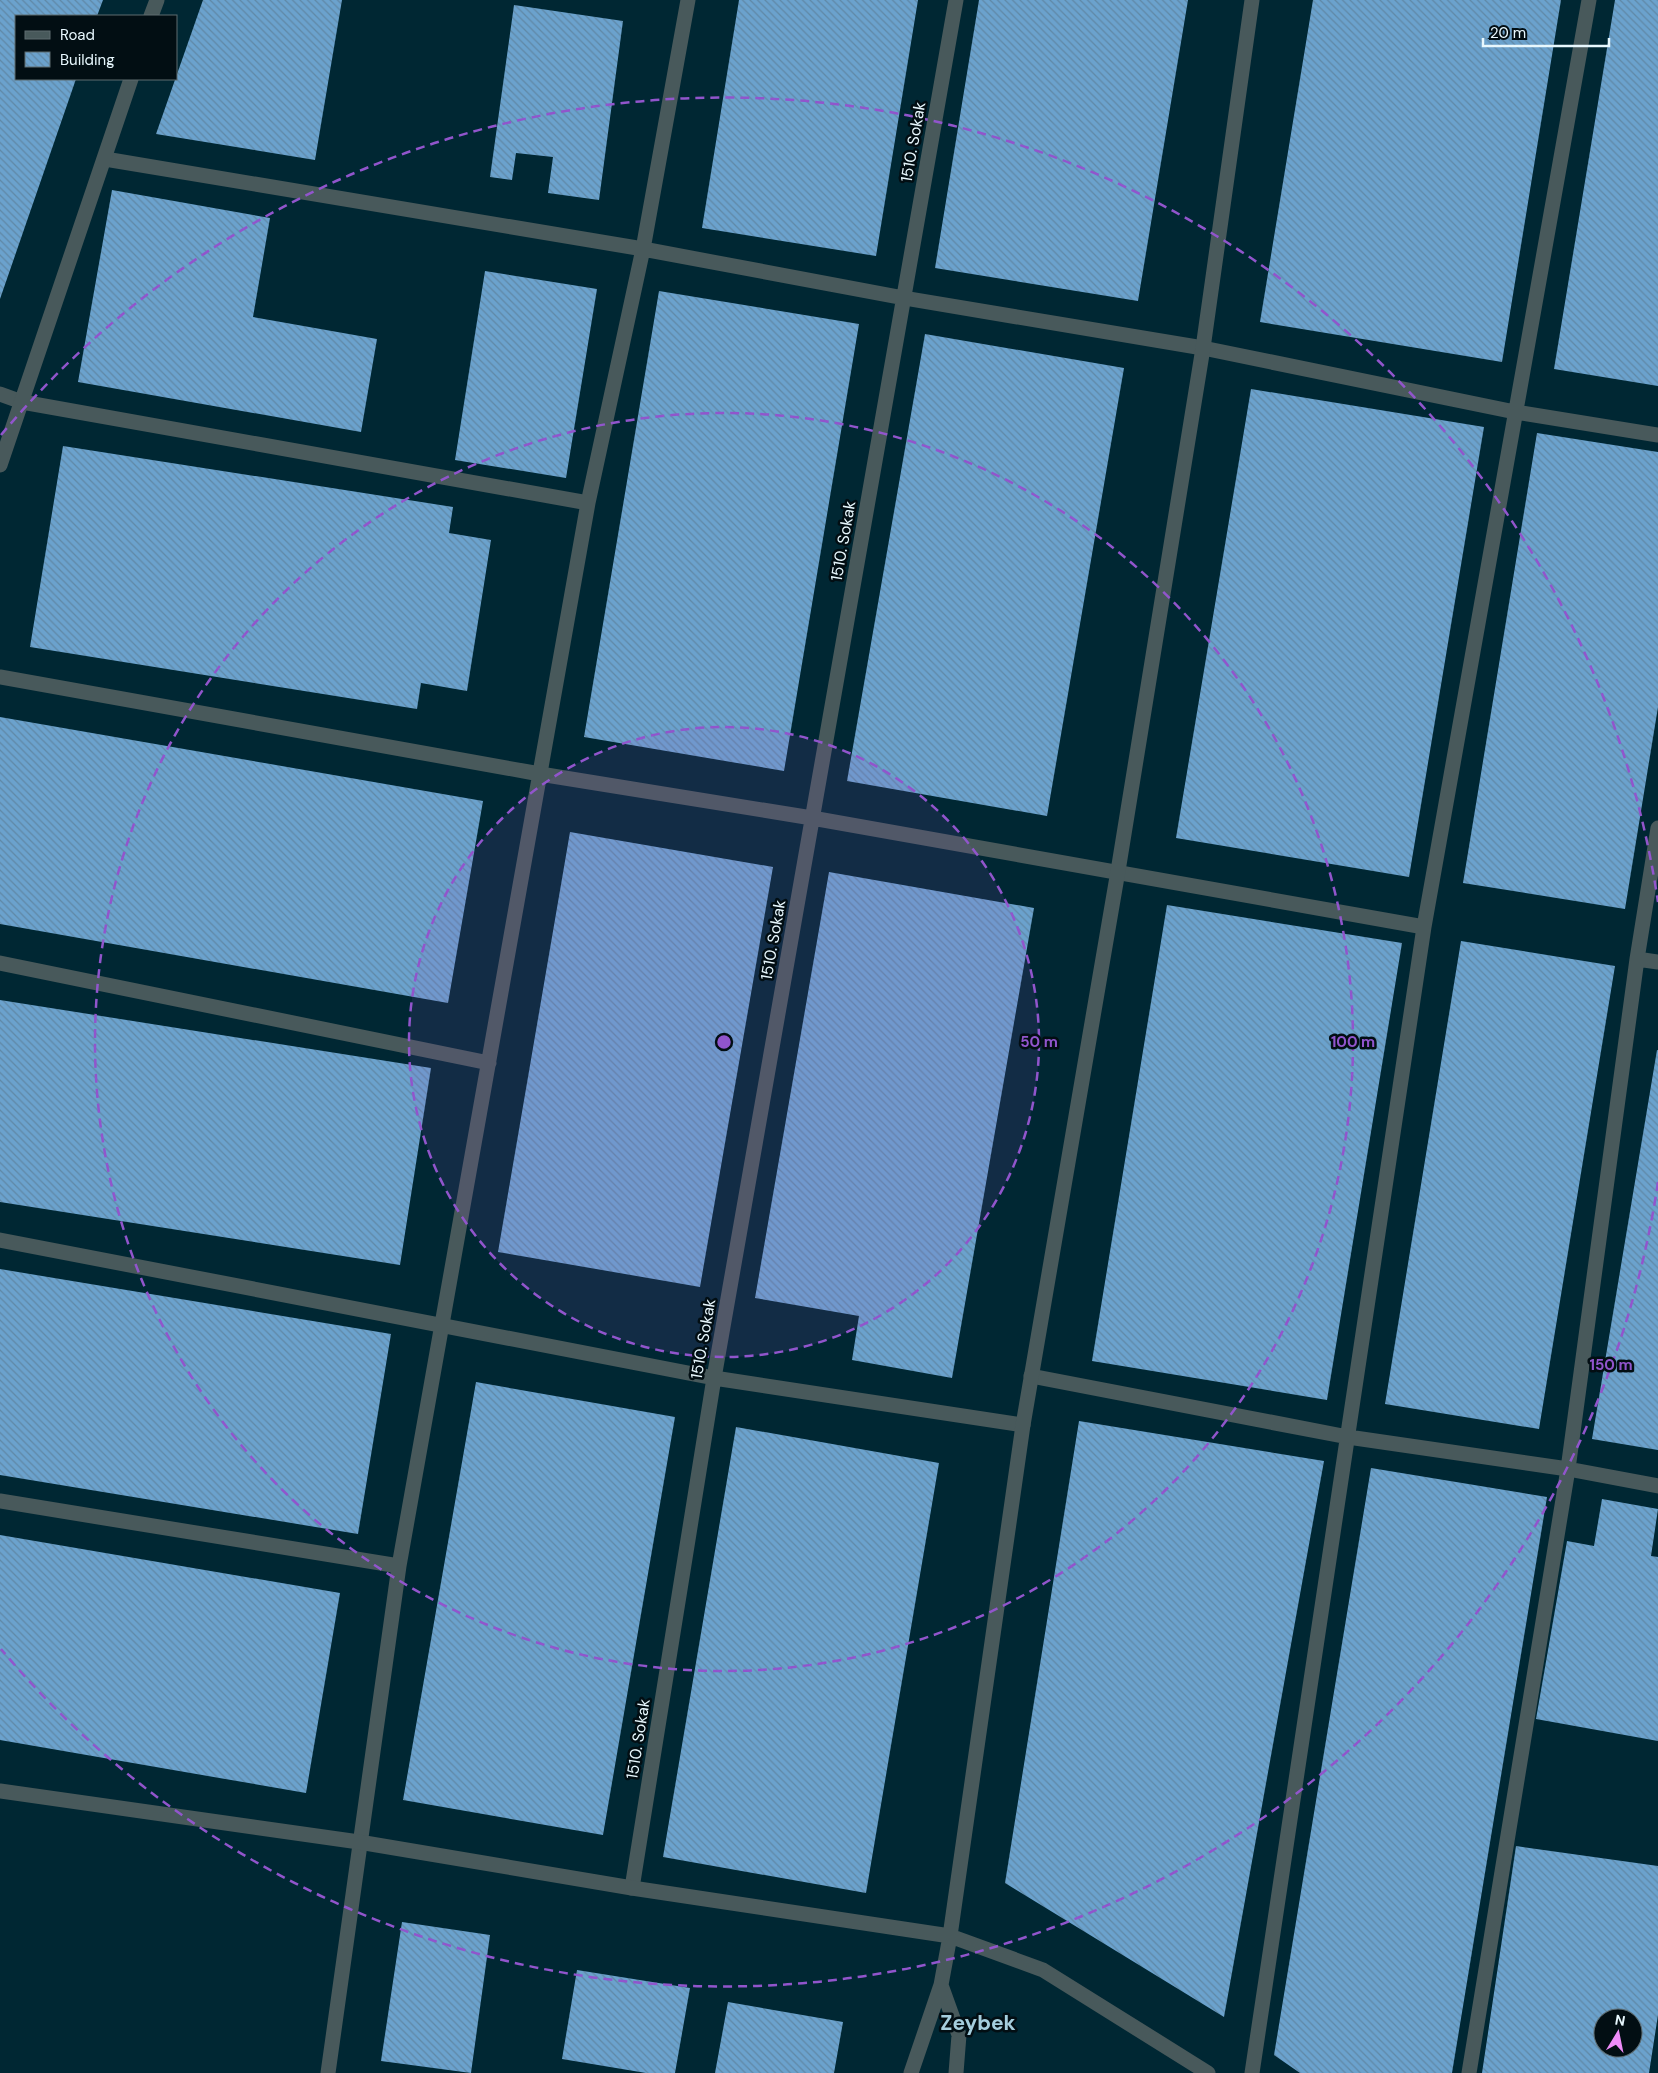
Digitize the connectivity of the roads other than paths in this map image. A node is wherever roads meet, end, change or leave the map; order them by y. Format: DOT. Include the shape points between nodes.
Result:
graph roads {
  1 [pos="157,0"];
  2 [pos="956,0"];
  3 [pos="1252,0"];
  4 [pos="1589,0"];
  5 [pos="684,1"];
  6 [pos="151,15"];
  7 [pos="131,80"];
  8 [pos="105,159"];
  9 [pos="643,249"];
  10 [pos="904,298"];
  11 [pos="1203,348"];
  12 [pos="0,394"];
  13 [pos="22,402"];
  14 [pos="1515,412"];
  15 [pos="1658,435"];
  16 [pos="0,465"];
  17 [pos="588,503"];
  18 [pos="0,677"];
  19 [pos="540,774"];
  20 [pos="812,818"];
  21 [pos="1658,828"];
  22 [pos="1118,871"];
  23 [pos="1424,927"];
  24 [pos="1637,959"];
  25 [pos="1658,962"];
  26 [pos="0,963"];
  27 [pos="489,1063"];
  28 [pos="0,1240"];
  29 [pos="442,1327"];
  30 [pos="1031,1376"];
  31 [pos="714,1378"];
  32 [pos="1023,1425"];
  33 [pos="1348,1437"];
  34 [pos="1568,1469"];
  35 [pos="1658,1486"];
  36 [pos="0,1501"];
  37 [pos="399,1566"];
  38 [pos="0,1790"];
  39 [pos="360,1842"];
  40 [pos="632,1888"];
  41 [pos="950,1936"];
  42 [pos="941,1985"];
  43 [pos="328,2073"];
  44 [pos="911,2073"];
  45 [pos="956,2073"];
  46 [pos="1208,2073"];
  47 [pos="1252,2073"];
  48 [pos="1468,2073"];
  1 -- 6 [label="street"];
  2 -- 10 [label="street, 1510. Sokak"];
  3 -- 11 [label="street"];
  4 -- 14 [label="street"];
  5 -- 9 [label="street"];
  7 -- 8 [label="street"];
  8 -- 9 [label="street"];
  8 -- 13 [label="street"];
  9 -- 10 [label="street"];
  9 -- 17 [label="street"];
  10 -- 11 [label="street"];
  10 -- 20 [label="street, 1510. Sokak"];
  11 -- 14 [label="street"];
  11 -- 22 [label="street"];
  12 -- 13 [label="street"];
  13 -- 16 [label="street"];
  13 -- 17 [label="street"];
  14 -- 15 [label="street"];
  14 -- 23 [label="street"];
  17 -- 19 [label="street"];
  18 -- 19 [label="street"];
  19 -- 20 [label="street"];
  19 -- 27 [label="street"];
  20 -- 22 [label="street"];
  20 -- 31 [label="street, 1510. Sokak"];
  21 -- 24 [label="street"];
  22 -- 23 [label="street"];
  22 -- 30 [label="street"];
  23 -- 33 [label="street"];
  24 -- 25 [label="street"];
  24 -- 34 [label="street"];
  26 -- 27 [label="street"];
  27 -- 29 [label="street"];
  28 -- 29 [label="street"];
  29 -- 31 [label="street"];
  29 -- 37 [label="street"];
  30 -- 32 [label="street"];
  30 -- 33 [label="street"];
  31 -- 32 [label="street"];
  31 -- 40 [label="street, 1510. Sokak"];
  32 -- 41 [label="street"];
  33 -- 34 [label="street"];
  33 -- 47 [label="street"];
  34 -- 35 [label="street"];
  34 -- 48 [label="street"];
  36 -- 37 [label="street"];
  37 -- 39 [label="street"];
  38 -- 39 [label="street"];
  39 -- 40 [label="street"];
  39 -- 43 [label="street"];
  40 -- 41 [label="street"];
  41 -- 42 [label="street"];
  41 -- 46 [label="street" via="1043,1970"];
  42 -- 44 [label="street"];
  42 -- 45 [label="street" via="959,2034"];
}
